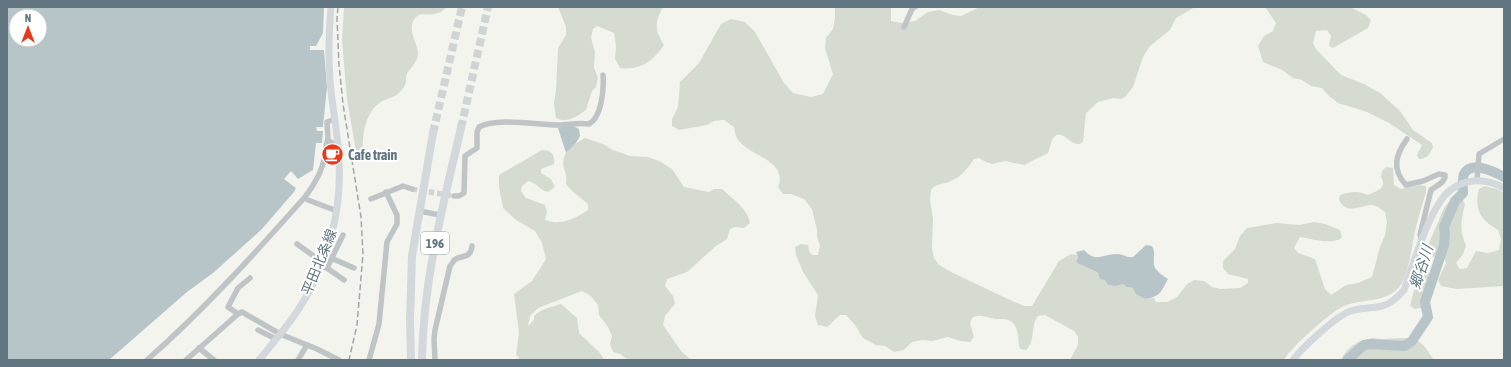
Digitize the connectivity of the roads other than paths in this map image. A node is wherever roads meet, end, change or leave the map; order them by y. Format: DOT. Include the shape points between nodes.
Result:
graph roads {
  1 [pos="330,7"];
  2 [pos="915,7"];
  3 [pos="904,27"];
  4 [pos="603,75"];
  5 [pos="335,119"];
  6 [pos="461,128"];
  7 [pos="433,133"];
  8 [pos="1407,139"];
  9 [pos="1504,139"];
  10 [pos="328,140"];
  11 [pos="338,143"];
  12 [pos="1475,178"];
  13 [pos="412,188"];
  14 [pos="1504,188"];
  15 [pos="386,192"];
  16 [pos="454,196"];
  17 [pos="371,199"];
  18 [pos="308,200"];
  19 [pos="336,210"];
  20 [pos="419,211"];
  21 [pos="440,215"];
  22 [pos="343,236"];
  23 [pos="1422,242"];
  24 [pos="297,244"];
  25 [pos="472,246"];
  26 [pos="331,258"];
  27 [pos="323,265"];
  28 [pos="354,268"];
  29 [pos="250,278"];
  30 [pos="344,280"];
  31 [pos="238,314"];
  32 [pos="258,330"];
  33 [pos="278,336"];
  34 [pos="307,345"];
  35 [pos="199,348"];
  36 [pos="337,359"];
  37 [pos="147,360"];
  38 [pos="186,360"];
  39 [pos="214,360"];
  40 [pos="259,360"];
  41 [pos="298,360"];
  42 [pos="370,360"];
  43 [pos="411,360"];
  44 [pos="422,360"];
  45 [pos="435,360"];
  46 [pos="1292,360"];
  1 -- 5 [label="main road, 平田北条線" via="330,80"];
  2 -- 3 [label="street"];
  4 -- 16 [label="street" via="603,97 594,120 589,124 498,123 479,127 477,148 466,156 464,193"];
  5 -- 10 [label="street" via="327,122"];
  5 -- 11 [label="main road, 平田北条線"];
  6 -- 21 [label="highway, 196"];
  7 -- 20 [label="highway, 196"];
  8 -- 23 [label="street" via="1400,149 1396,162 1406,185 1439,174 1445,174 1446,178 1431,190 1420,235"];
  9 -- 12 [label="street" via="1479,154"];
  10 -- 11 [label="street"];
  10 -- 37 [label="street" via="320,174 306,196 250,259"];
  11 -- 19 [label="main road, 平田北条線"];
  12 -- 14 [label="main road"];
  12 -- 23 [label="main road" via="1458,185 1445,196 1438,205"];
  13 -- 15 [label="street" via="403,186"];
  15 -- 17 [label="street"];
  15 -- 42 [label="street" via="397,224 387,242 379,324"];
  18 -- 19 [label="street"];
  19 -- 27 [label="main road, 平田北条線"];
  20 -- 21 [label="street"];
  20 -- 43 [label="highway, 196" via="412,256"];
  21 -- 44 [label="highway, 196" via="425,304"];
  22 -- 26 [label="street"];
  23 -- 46 [label="main road" via="1404,290 1396,299 1382,306 1356,309 1346,313"];
  24 -- 27 [label="street"];
  25 -- 45 [label="street" via="469,255 454,261 450,266 435,330"];
  26 -- 27 [label="street"];
  26 -- 28 [label="street"];
  27 -- 30 [label="street"];
  27 -- 33 [label="main road, 平田北条線" via="298,310"];
  29 -- 31 [label="street" via="238,288 228,306"];
  31 -- 33 [label="street" via="242,312"];
  31 -- 35 [label="street"];
  32 -- 33 [label="street"];
  33 -- 34 [label="street"];
  33 -- 40 [label="main road, 平田北条線"];
  34 -- 36 [label="street"];
  34 -- 41 [label="street"];
  35 -- 38 [label="street"];
  35 -- 39 [label="street"];
}
